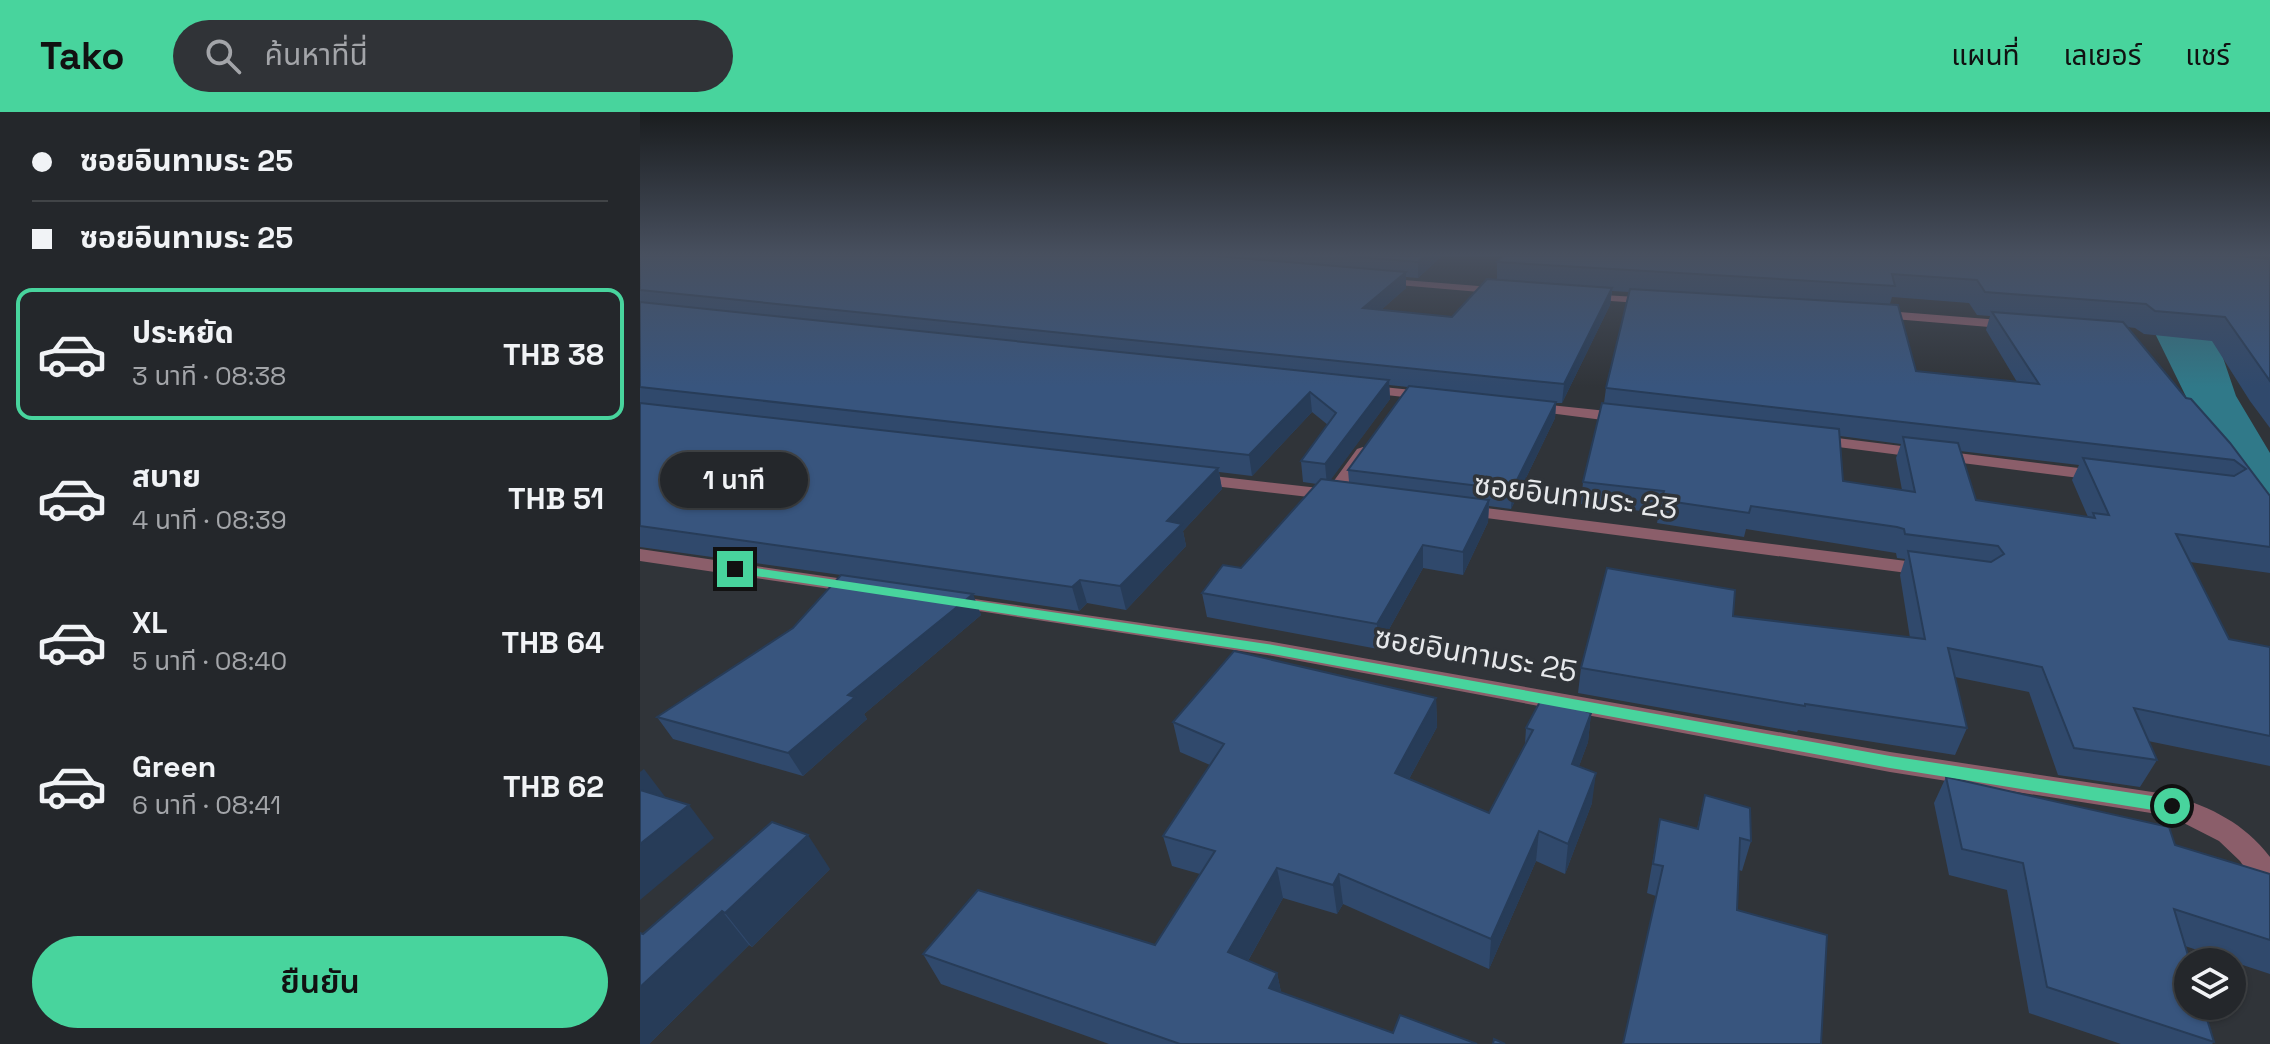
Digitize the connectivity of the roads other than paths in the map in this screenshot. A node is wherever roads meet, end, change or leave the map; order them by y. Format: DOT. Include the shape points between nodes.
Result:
graph roads {
  1 [pos="1625,299"];
  2 [pos="1664,302"];
  3 [pos="1854,313"];
  4 [pos="2020,325"];
  5 [pos="1344,386"];
  6 [pos="1405,393"];
  7 [pos="1451,398"];
  8 [pos="1512,405"];
  9 [pos="1391,413"];
  10 [pos="1649,421"];
  11 [pos="1374,437"];
  12 [pos="1804,439"];
  13 [pos="1183,477"];
  14 [pos="2113,477"];
  15 [pos="1444,508"];
  16 [pos="640,555"];
  17 [pos="1949,573"];
  18 [pos="877,590"];
  19 [pos="925,598"];
  20 [pos="2235,835"];
  21 [pos="2270,853"];
  22 [pos="2270,881"];
  1 -- 2 [label="street"];
  3 -- 4 [label="street"];
  5 -- 6 [label="street"];
  6 -- 7 [label="street"];
  6 -- 9 [label="street"];
  8 -- 10 [label="street"];
  11 -- 13 [label="street" via="1341,495"];
  12 -- 14 [label="street"];
  15 -- 17 [label="street, ซอยอินทามระ 23"];
  16 -- 18 [label="street"];
  19 -- 20 [label="street, ซอยอินทามระ 25" via="1273,649 1890,762 2172,806"];
  20 -- 21 [label="street"];
  20 -- 22 [label="street, ซอยอินทามระ 25"];
}
